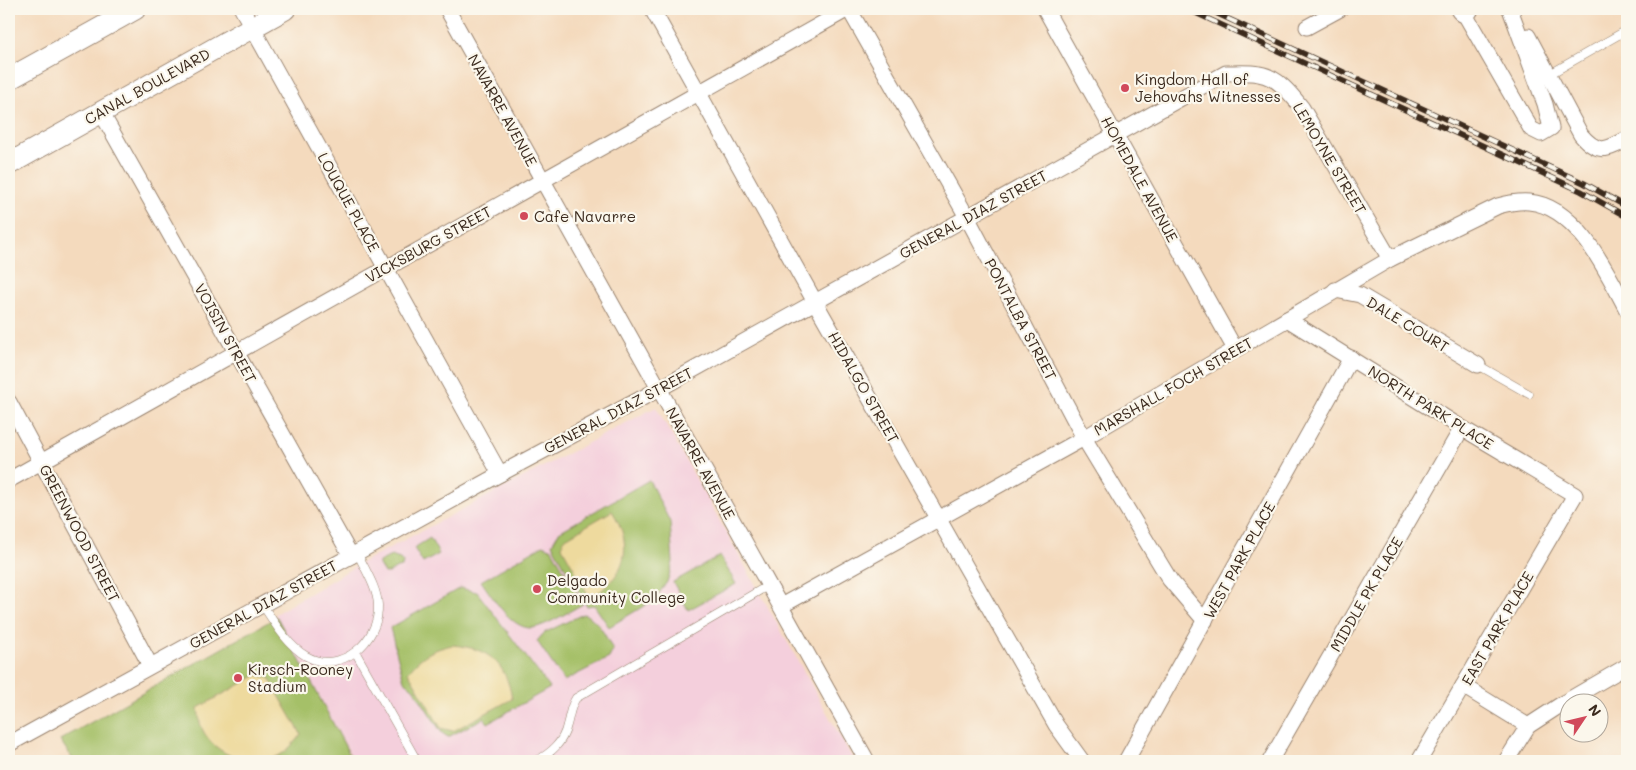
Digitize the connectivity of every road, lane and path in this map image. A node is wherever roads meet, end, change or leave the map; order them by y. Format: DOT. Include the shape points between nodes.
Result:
graph roads {
  1 [pos="135,9"];
  2 [pos="285,9"];
  3 [pos="447,9"];
  4 [pos="652,9"];
  5 [pos="848,9"];
  6 [pos="1045,9"];
  7 [pos="1340,9"];
  8 [pos="1511,9"];
  9 [pos="1464,10"];
  10 [pos="247,18"];
  11 [pos="1307,27"];
  12 [pos="1627,30"];
  13 [pos="1226,73"];
  14 [pos="1550,74"];
  15 [pos="9,79"];
  16 [pos="699,93"];
  17 [pos="101,112"];
  18 [pos="1115,134"];
  19 [pos="1627,138"];
  20 [pos="9,164"];
  21 [pos="543,180"];
  22 [pos="967,217"];
  23 [pos="1390,259"];
  24 [pos="386,268"];
  25 [pos="1335,290"];
  26 [pos="815,302"];
  27 [pos="1627,310"];
  28 [pos="1288,319"];
  29 [pos="1235,349"];
  30 [pos="237,352"];
  31 [pos="1351,358"];
  32 [pos="1478,365"];
  33 [pos="659,388"];
  34 [pos="1529,394"];
  35 [pos="9,402"];
  36 [pos="1462,428"];
  37 [pos="1084,438"];
  38 [pos="42,461"];
  39 [pos="500,474"];
  40 [pos="9,480"];
  41 [pos="1575,495"];
  42 [pos="939,518"];
  43 [pos="354,554"];
  44 [pos="769,585"];
  45 [pos="262,604"];
  46 [pos="781,606"];
  47 [pos="1205,621"];
  48 [pos="356,653"];
  49 [pos="150,665"];
  50 [pos="1627,666"];
  51 [pos="1463,686"];
  52 [pos="1528,726"];
  53 [pos="9,744"];
  54 [pos="417,761"];
  55 [pos="536,761"];
  56 [pos="867,761"];
  57 [pos="1082,761"];
  58 [pos="1126,761"];
  59 [pos="1270,761"];
  60 [pos="1419,761"];
  61 [pos="1506,761"];
  1 -- 15 [label="main road"];
  2 -- 10 [label="main road, CANAL BOULEVARD"];
  3 -- 21 [label="street, NAVARRE AVENUE"];
  4 -- 16 [label="street, HIDALGO STREET"];
  5 -- 16 [label="street, VICKSBURG STREET"];
  5 -- 22 [label="street, PONTALBA STREET"];
  6 -- 18 [label="street, HOMEDALE AVENUE"];
  7 -- 11 [label="street"];
  8 -- 9 [label="street" via="1551,128 1541,134 1531,129"];
  8 -- 14 [label="street"];
  10 -- 17 [label="main road, CANAL BOULEVARD"];
  10 -- 24 [label="street, LOUQUE PLACE"];
  12 -- 14 [label="lane"];
  13 -- 18 [label="street, GENERAL DIAZ STREET"];
  13 -- 23 [label="street, LEMOYNE STREET" via="1260,74 1278,81 1291,94"];
  14 -- 19 [label="street" via="1581,135 1590,145 1606,149"];
  16 -- 21 [label="street, VICKSBURG STREET"];
  16 -- 26 [label="street, HIDALGO STREET"];
  17 -- 20 [label="main road, CANAL BOULEVARD"];
  17 -- 30 [label="street, VOISIN STREET"];
  18 -- 22 [label="street, GENERAL DIAZ STREET"];
  18 -- 29 [label="street, HOMEDALE AVENUE"];
  21 -- 24 [label="street, VICKSBURG STREET"];
  21 -- 33 [label="street, NAVARRE AVENUE"];
  22 -- 26 [label="street, GENERAL DIAZ STREET"];
  22 -- 37 [label="street, PONTALBA STREET"];
  23 -- 25 [label="street, MARSHALL FOCH STREET"];
  23 -- 27 [label="street, MARSHALL FOCH STREET" via="1498,206 1531,202 1571,222 1601,261"];
  24 -- 30 [label="street, VICKSBURG STREET"];
  24 -- 39 [label="street, LOUQUE PLACE"];
  25 -- 28 [label="street, MARSHALL FOCH STREET"];
  25 -- 32 [label="street, DALE COURT" via="1360,295"];
  26 -- 33 [label="street, GENERAL DIAZ STREET"];
  26 -- 42 [label="street, HIDALGO STREET"];
  28 -- 29 [label="street, MARSHALL FOCH STREET"];
  28 -- 31 [label="street, NORTH PARK PLACE"];
  29 -- 37 [label="street, MARSHALL FOCH STREET"];
  30 -- 38 [label="street, VICKSBURG STREET"];
  30 -- 43 [label="street, VOISIN STREET"];
  31 -- 36 [label="street, NORTH PARK PLACE"];
  31 -- 47 [label="street, WEST PARK PLACE"];
  32 -- 34 [label="lane"];
  33 -- 39 [label="street, GENERAL DIAZ STREET"];
  33 -- 44 [label="street, NAVARRE AVENUE"];
  35 -- 38 [label="street, GREENWOOD STREET"];
  36 -- 41 [label="street, NORTH PARK PLACE"];
  36 -- 59 [label="street, MIDDLE PK PLACE"];
  37 -- 42 [label="street, MARSHALL FOCH STREET"];
  37 -- 47 [label="street, PONTALBA STREET" via="1170,580"];
  38 -- 40 [label="street, VICKSBURG STREET"];
  38 -- 49 [label="street, GREENWOOD STREET"];
  39 -- 43 [label="street, GENERAL DIAZ STREET"];
  41 -- 51 [label="street, EAST PARK PLACE"];
  42 -- 46 [label="street, MARSHALL FOCH STREET"];
  42 -- 57 [label="street, HIDALGO STREET" via="1056,725"];
  43 -- 45 [label="street, GENERAL DIAZ STREET"];
  43 -- 48 [label="lane" via="374,590 378,605 370,637"];
  44 -- 46 [label="street, NAVARRE AVENUE"];
  44 -- 55 [label="lane" via="576,698 564,735 550,754"];
  45 -- 48 [label="lane" via="291,644 306,656 318,662 336,662"];
  45 -- 49 [label="street, GENERAL DIAZ STREET"];
  46 -- 56 [label="street, NAVARRE AVENUE"];
  47 -- 58 [label="street, WEST PARK PLACE"];
  48 -- 54 [label="lane"];
  49 -- 53 [label="street, GENERAL DIAZ STREET"];
  50 -- 52 [label="street"];
  51 -- 52 [label="street"];
  51 -- 60 [label="street, EAST PARK PLACE"];
  52 -- 61 [label="street"];
}
